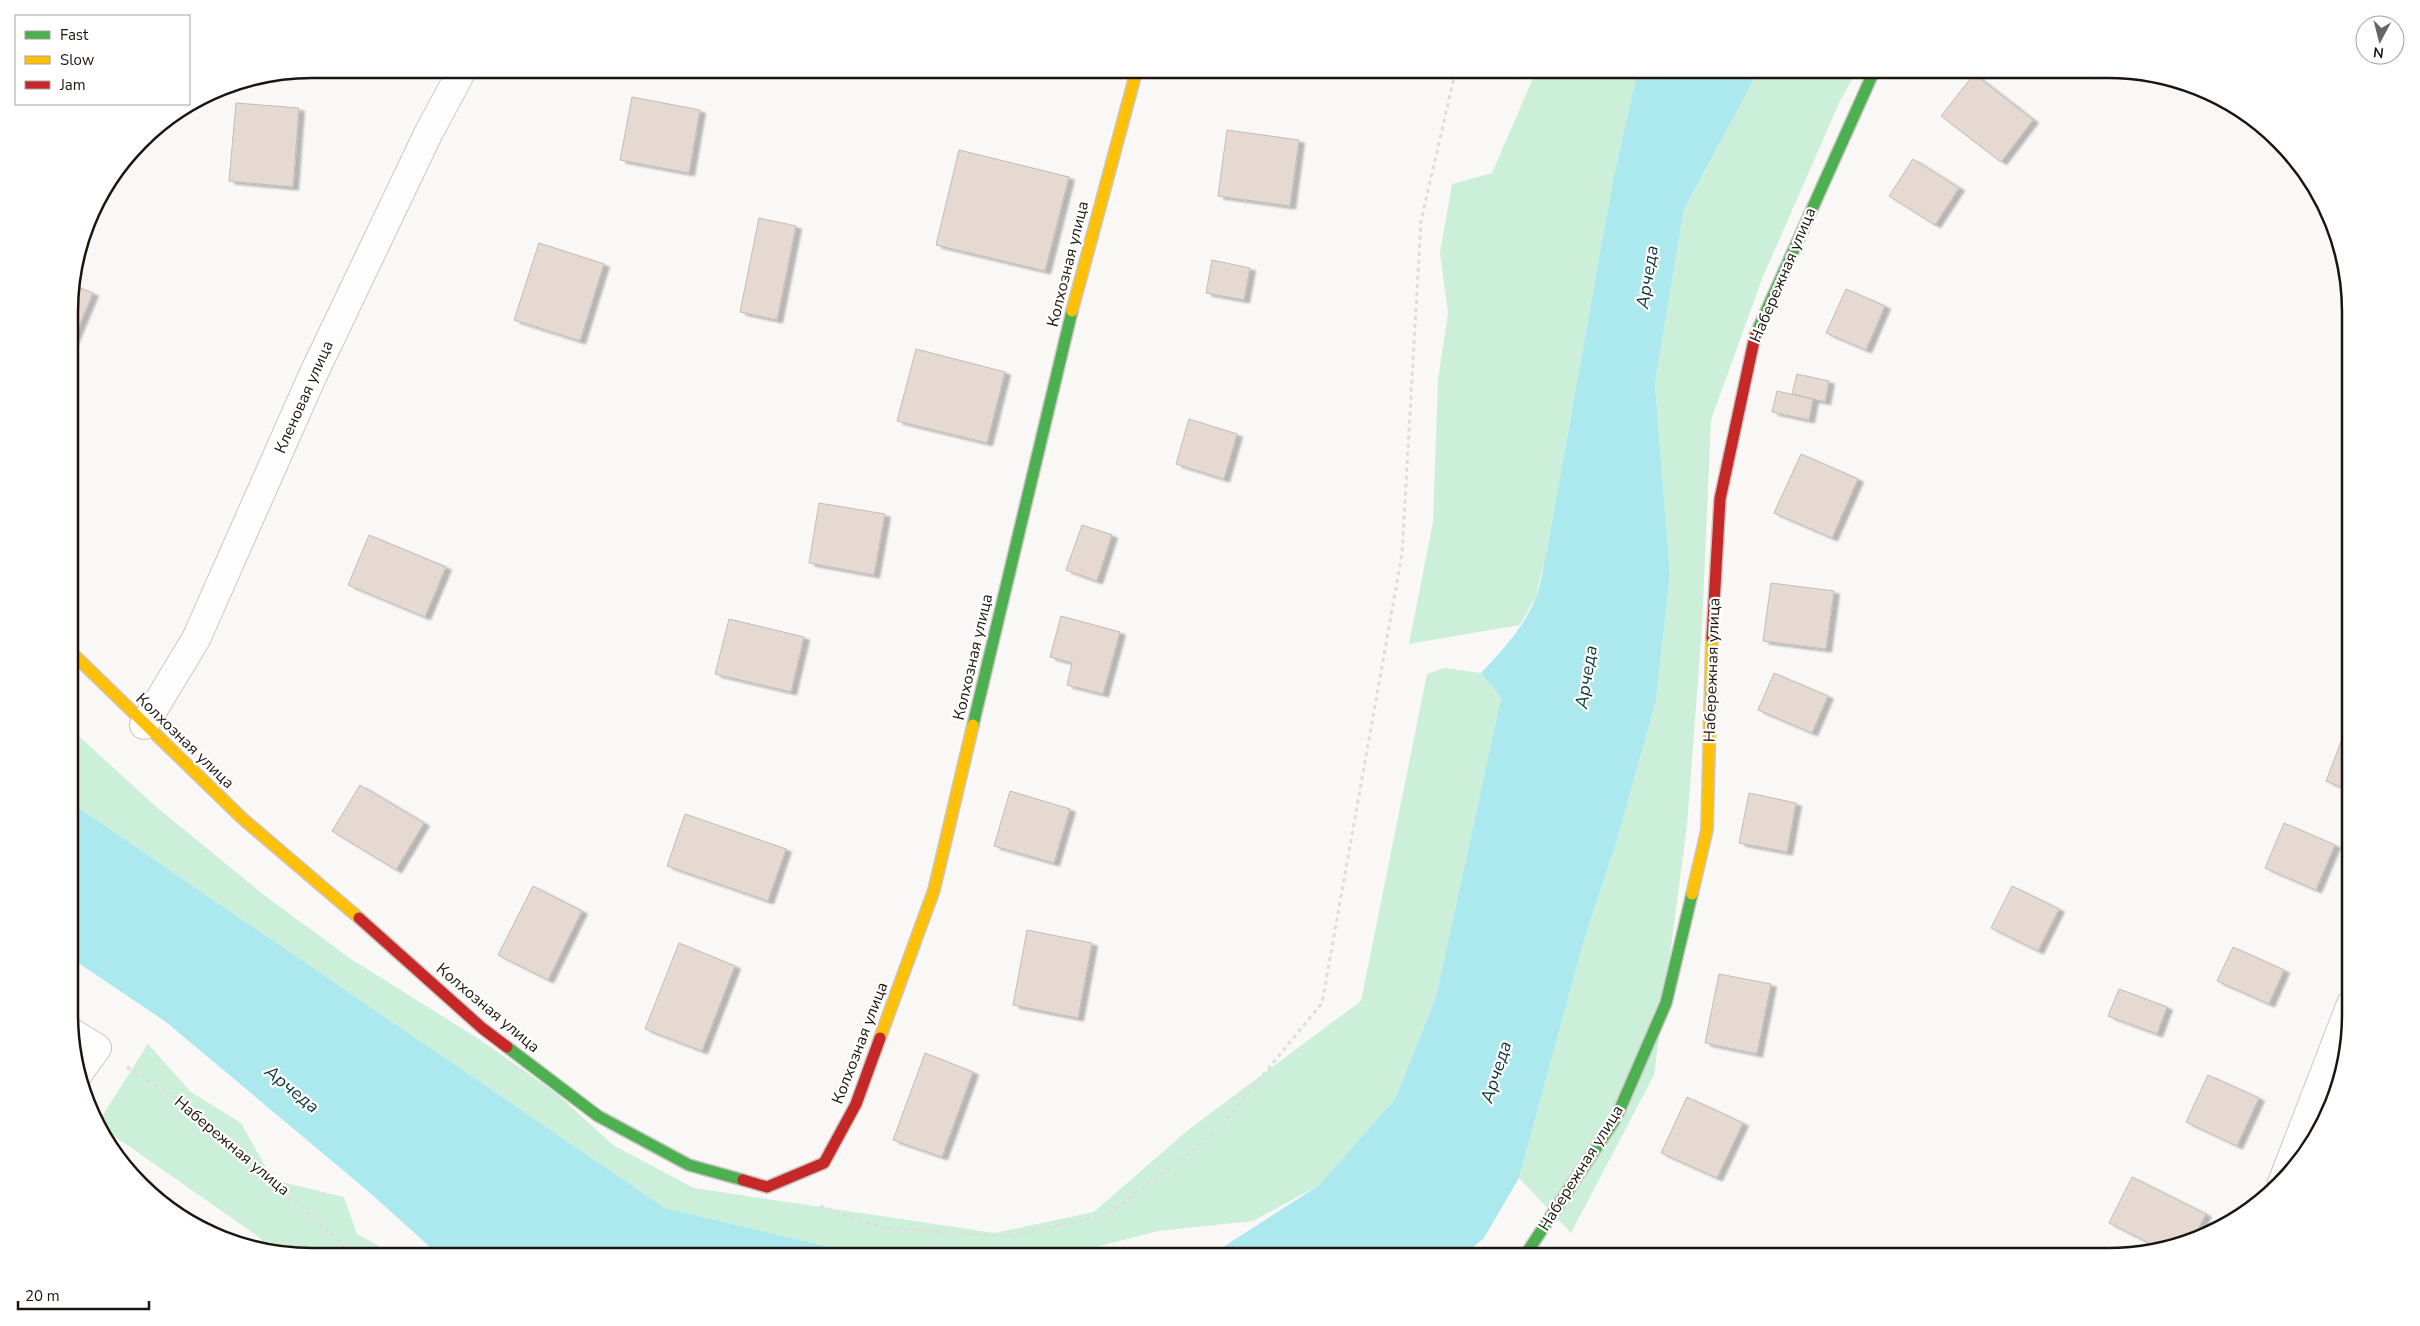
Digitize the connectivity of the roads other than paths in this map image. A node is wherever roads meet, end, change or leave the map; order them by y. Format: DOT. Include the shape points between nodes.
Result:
graph roads {
  1 [pos="458,78"];
  2 [pos="1135,78"];
  3 [pos="1871,78"];
  4 [pos="78,659"];
  5 [pos="144,725"];
  6 [pos="2342,1027"];
  7 [pos="79,1037"];
  8 [pos="83,1067"];
  9 [pos="2290,1161"];
  10 [pos="1530,1248"];
  1 -- 5 [label="street, Кленовая улица" via="312,377 196,639"];
  2 -- 5 [label="street, Колхозная улица" via="1078,286 934,890 856,1104 824,1163 767,1187 689,1165 598,1116 482,1028 243,820"];
  3 -- 10 [label="street, Набережная улица" via="1756,331 1720,499 1711,655 1708,830 1666,1003 1616,1118"];
  4 -- 5 [label="street, Колхозная улица"];
  6 -- 9 [label="street"];
  7 -- 8 [label="street" via="97,1048"];
}
